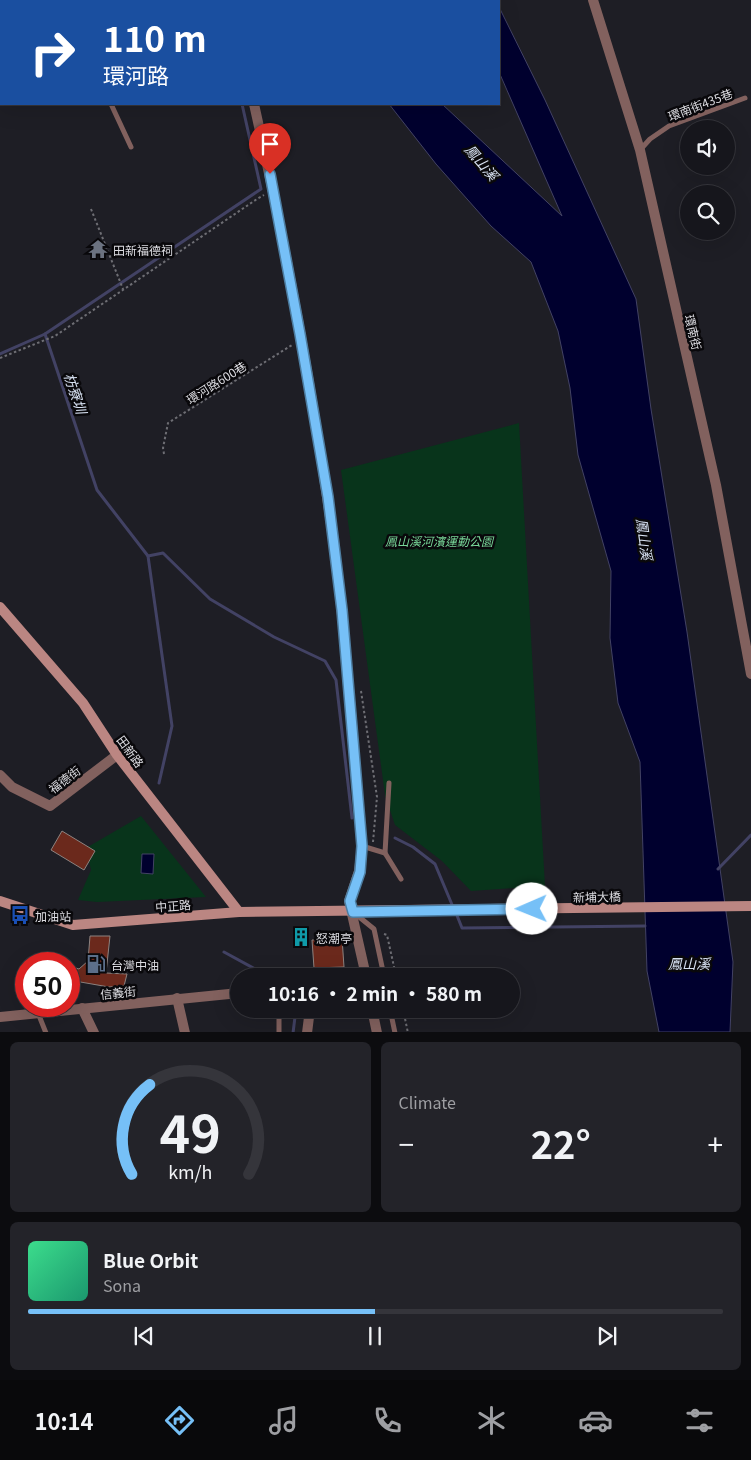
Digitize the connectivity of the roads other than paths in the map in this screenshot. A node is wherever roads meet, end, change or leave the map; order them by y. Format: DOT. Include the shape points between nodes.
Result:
graph roads {
  1 [pos="593,0"];
  2 [pos="745,98"];
  3 [pos="111,105"];
  4 [pos="254,105"];
  5 [pos="131,147"];
  6 [pos="640,150"];
  7 [pos="0,607"];
  8 [pos="751,674"];
  9 [pos="117,755"];
  10 [pos="0,775"];
  11 [pos="389,784"];
  12 [pos="362,846"];
  13 [pos="385,853"];
  14 [pos="401,879"];
  15 [pos="0,901"];
  16 [pos="751,906"];
  17 [pos="239,912"];
  18 [pos="353,912"];
  19 [pos="364,968"];
  20 [pos="382,968"];
  21 [pos="230,994"];
  22 [pos="177,998"];
  23 [pos="82,1008"];
  24 [pos="15,1015"];
  25 [pos="0,1017"];
  26 [pos="40,1017"];
  27 [pos="279,1018"];
  28 [pos="309,1018"];
  29 [pos="374,1018"];
  30 [pos="392,1018"];
  31 [pos="46,1032"];
  32 [pos="94,1032"];
  33 [pos="185,1032"];
  34 [pos="279,1032"];
  35 [pos="307,1032"];
  36 [pos="377,1032"];
  37 [pos="395,1032"];
  1 -- 6 [label="street, 環南街"];
  2 -- 6 [label="lane, 環南街435巷" via="669,126"];
  3 -- 5 [label="lane"];
  4 -- 12 [label="street" via="328,497"];
  6 -- 8 [label="street, 環南街" via="716,485"];
  7 -- 9 [label="main road, 田新路" via="83,703"];
  9 -- 10 [label="street, 福德街" via="50,806 12,787"];
  9 -- 17 [label="main road, 田新路"];
  11 -- 13 [label="lane"];
  12 -- 13 [label="lane"];
  12 -- 18 [label="street" via="360,872 350,901"];
  13 -- 14 [label="lane"];
  15 -- 17 [label="main road, 中正路" via="73,925"];
  16 -- 18 [label="main road, 新埔大橋"];
  17 -- 18 [label="main road, 中正路"];
  18 -- 19 [label="street"];
  18 -- 20 [label="lane" via="374,929"];
  21 -- 22 [label="street, 信義街"];
  22 -- 23 [label="street, 信義街"];
  22 -- 33 [label="street"];
  23 -- 32 [label="street"];
  24 -- 25 [label="street, 信義街"];
  26 -- 31 [label="lane"];
  27 -- 34 [label="lane"];
  28 -- 35 [label="street"];
  29 -- 36 [label="street"];
  30 -- 37 [label="lane"];
}
